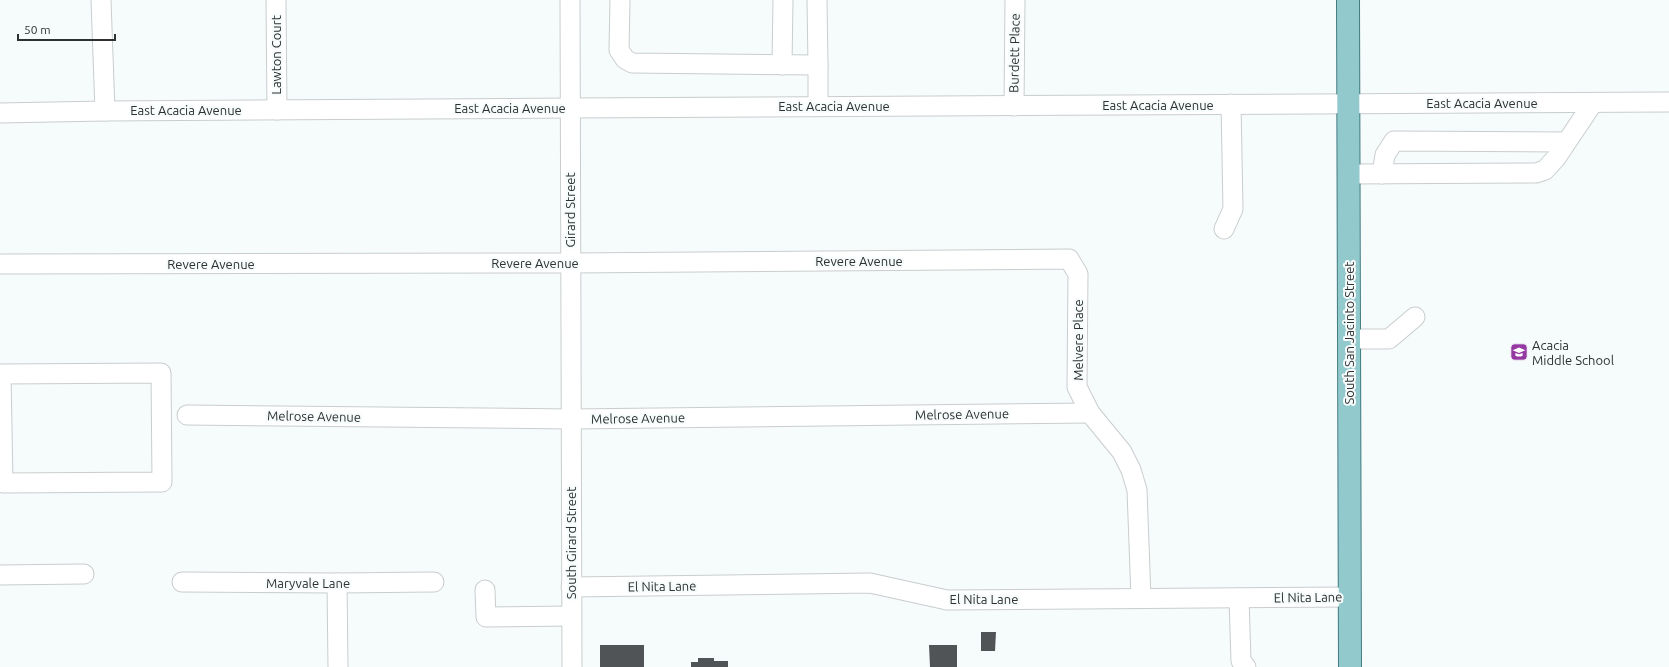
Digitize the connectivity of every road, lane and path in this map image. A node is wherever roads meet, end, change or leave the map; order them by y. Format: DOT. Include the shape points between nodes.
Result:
graph roads {
  1 [pos="101,0"];
  2 [pos="276,0"];
  3 [pos="570,0"];
  4 [pos="620,0"];
  5 [pos="782,0"];
  6 [pos="818,0"];
  7 [pos="1015,0"];
  8 [pos="1348,0"];
  9 [pos="782,65"];
  10 [pos="818,65"];
  11 [pos="1669,102"];
  12 [pos="1593,103"];
  13 [pos="1231,104"];
  14 [pos="1348,104"];
  15 [pos="818,106"];
  16 [pos="1014,106"];
  17 [pos="570,108"];
  18 [pos="276,110"];
  19 [pos="105,111"];
  20 [pos="0,113"];
  21 [pos="1566,142"];
  22 [pos="1349,174"];
  23 [pos="1382,174"];
  24 [pos="1224,229"];
  25 [pos="1069,259"];
  26 [pos="570,263"];
  27 [pos="0,264"];
  28 [pos="1415,317"];
  29 [pos="1349,339"];
  30 [pos="1090,413"];
  31 [pos="187,415"];
  32 [pos="0,418"];
  33 [pos="570,419"];
  34 [pos="84,574"];
  35 [pos="0,575"];
  36 [pos="182,582"];
  37 [pos="434,582"];
  38 [pos="337,583"];
  39 [pos="571,587"];
  40 [pos="486,590"];
  41 [pos="1350,596"];
  42 [pos="1141,598"];
  43 [pos="1239,598"];
  44 [pos="571,616"];
  45 [pos="338,667"];
  46 [pos="572,667"];
  47 [pos="1246,667"];
  48 [pos="1350,667"];
  1 -- 19 [label="street"];
  2 -- 18 [label="street, Lawton Court"];
  3 -- 17 [label="street, Girard Street"];
  4 -- 9 [label="street" via="619,50 632,64"];
  5 -- 9 [label="street"];
  6 -- 10 [label="street"];
  7 -- 16 [label="street, Burdett Place"];
  8 -- 14 [label="main road, South San Jacinto Street"];
  9 -- 10 [label="street"];
  10 -- 15 [label="street"];
  11 -- 12 [label="street, East Acacia Avenue"];
  12 -- 14 [label="street, East Acacia Avenue"];
  12 -- 21 [label="street"];
  13 -- 14 [label="street, East Acacia Avenue"];
  13 -- 16 [label="street, East Acacia Avenue"];
  13 -- 24 [label="street" via="1233,209"];
  14 -- 22 [label="main road, South San Jacinto Street"];
  15 -- 16 [label="street, East Acacia Avenue"];
  15 -- 17 [label="street, East Acacia Avenue"];
  17 -- 18 [label="street, East Acacia Avenue"];
  17 -- 26 [label="street, Girard Street"];
  18 -- 19 [label="street, East Acacia Avenue"];
  19 -- 20 [label="street, East Acacia Avenue"];
  21 -- 23 [label="street" via="1545,170 1536,173"];
  21 -- 23 [label="street" via="1394,142 1385,155"];
  22 -- 23 [label="street"];
  22 -- 29 [label="main road, South San Jacinto Street"];
  25 -- 26 [label="street, Revere Avenue"];
  25 -- 30 [label="street, Melvere Place" via="1078,274 1077,387"];
  26 -- 27 [label="street, Revere Avenue"];
  26 -- 33 [label="street, Girard Street"];
  28 -- 29 [label="street" via="1389,339"];
  29 -- 41 [label="main road, South San Jacinto Street"];
  30 -- 33 [label="street, Melrose Avenue"];
  30 -- 42 [label="street, Melvere Place" via="1122,452 1137,490"];
  31 -- 33 [label="street, Melrose Avenue"];
  32 -- 32 [label="street" via="3,483 162,482 161,373 0,374"];
  33 -- 39 [label="street, South Girard Street"];
  34 -- 35 [label="street"];
  36 -- 38 [label="street, Maryvale Lane"];
  37 -- 38 [label="street, Maryvale Lane"];
  38 -- 45 [label="street"];
  39 -- 42 [label="street, El Nita Lane" via="870,583 947,600"];
  39 -- 44 [label="street, South Girard Street"];
  40 -- 44 [label="street" via="486,617"];
  41 -- 43 [label="street, El Nita Lane"];
  41 -- 48 [label="main road, South San Jacinto Street"];
  42 -- 43 [label="street, El Nita Lane"];
  43 -- 47 [label="street" via="1241,661"];
  44 -- 46 [label="street, South Girard Street"];
}
